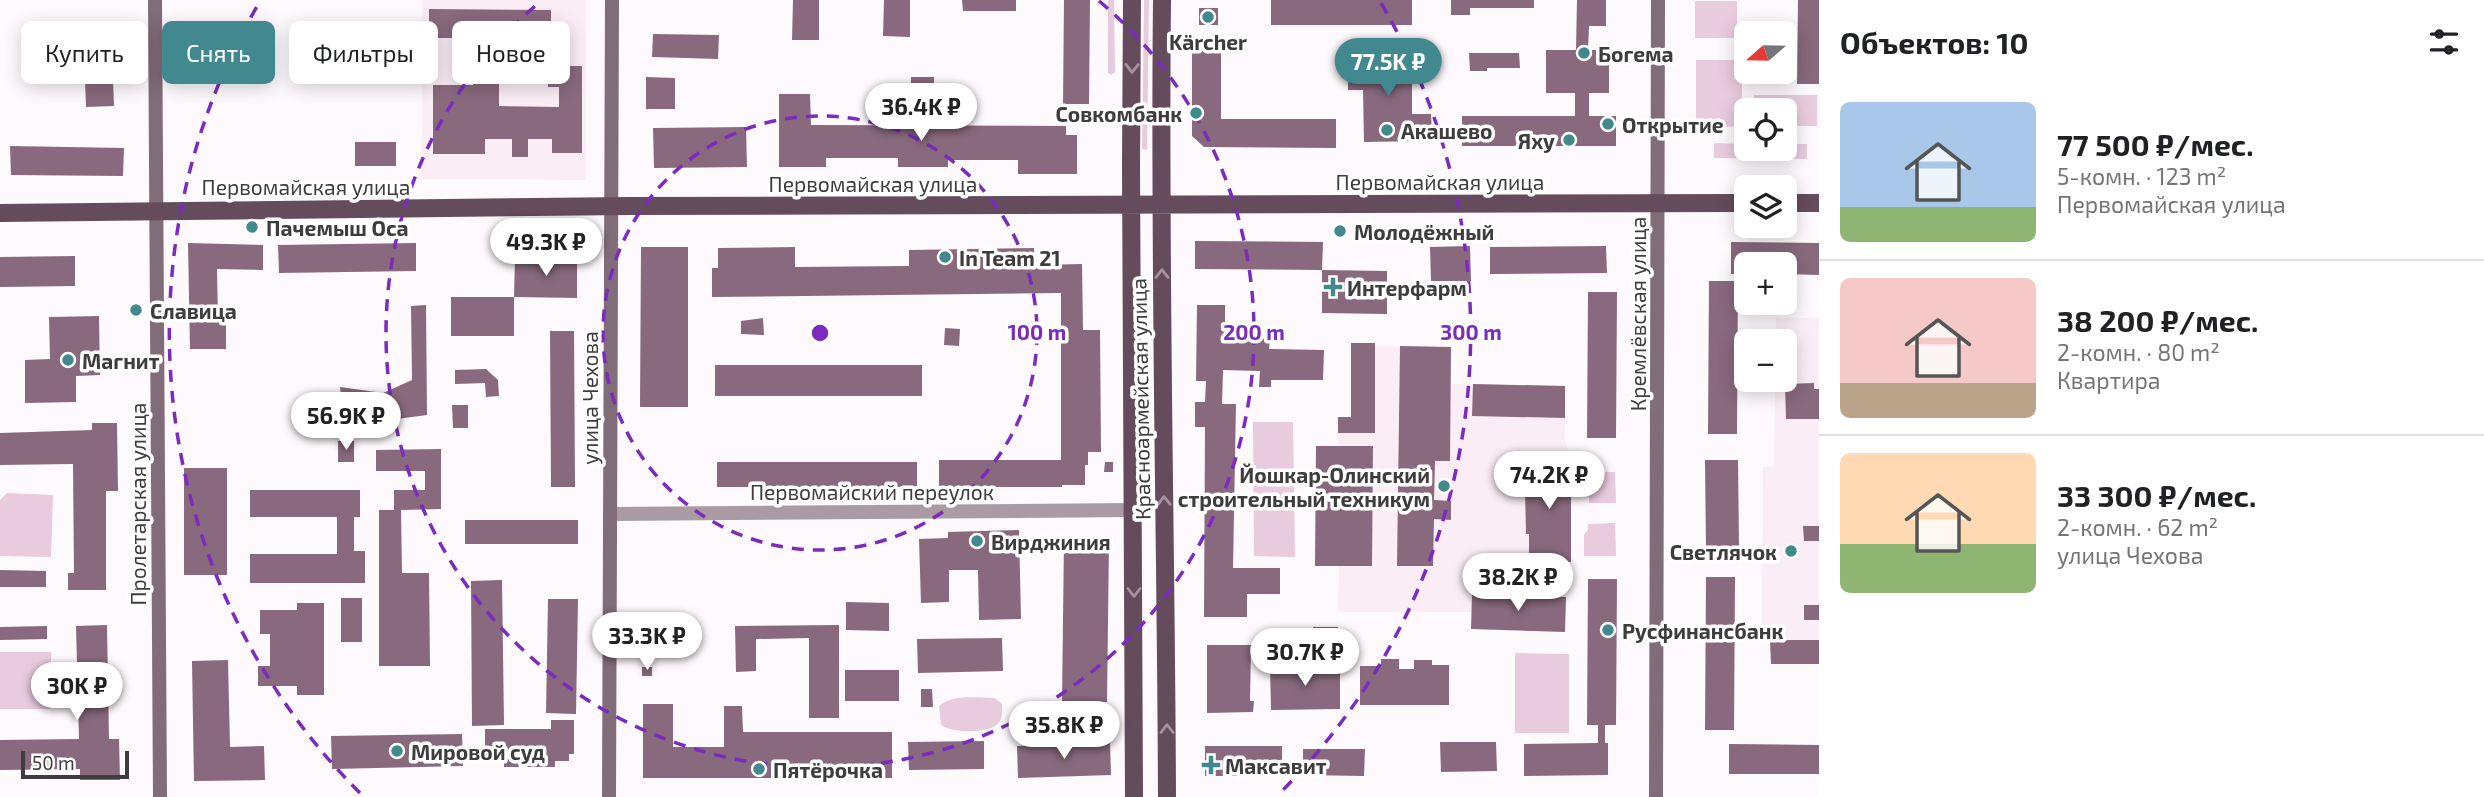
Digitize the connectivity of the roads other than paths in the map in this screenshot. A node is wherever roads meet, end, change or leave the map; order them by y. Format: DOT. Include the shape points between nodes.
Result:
graph roads {
  1 [pos="155,0"];
  2 [pos="611,0"];
  3 [pos="1132,0"];
  4 [pos="1162,0"];
  5 [pos="1658,0"];
  6 [pos="1658,203"];
  7 [pos="1734,203"];
  8 [pos="1797,203"];
  9 [pos="1819,203"];
  10 [pos="1161,204"];
  11 [pos="1131,205"];
  12 [pos="611,206"];
  13 [pos="156,210"];
  14 [pos="0,213"];
  15 [pos="1134,510"];
  16 [pos="610,514"];
  17 [pos="160,797"];
  18 [pos="609,797"];
  19 [pos="1134,797"];
  20 [pos="1167,797"];
  21 [pos="1656,797"];
  1 -- 13 [label="street, Пролетарская улица"];
  2 -- 12 [label="street, улица Чехова"];
  3 -- 11 [label="main road, Красноармейская улица, one-way"];
  4 -- 10 [label="main road, Красноармейская улица"];
  5 -- 6 [label="street, Кремлёвская улица"];
  6 -- 7 [label="main road, Первомайская улица"];
  6 -- 10 [label="main road, Первомайская улица"];
  6 -- 21 [label="street, Кремлёвская улица"];
  8 -- 9 [label="main road"];
  10 -- 11 [label="main road, Первомайская улица"];
  20 -- 10 [label="main road, Красноармейская улица, one-way"];
  11 -- 12 [label="main road, Первомайская улица"];
  11 -- 15 [label="main road, Красноармейская улица"];
  12 -- 13 [label="main road, Первомайская улица"];
  12 -- 16 [label="street, улица Чехова"];
  13 -- 14 [label="main road, Первомайская улица"];
  13 -- 17 [label="street, Пролетарская улица"];
  15 -- 16 [label="street, Первомайский переулок"];
  15 -- 19 [label="main road, Красноармейская улица, one-way"];
  16 -- 18 [label="street, улица Чехова"];
}
